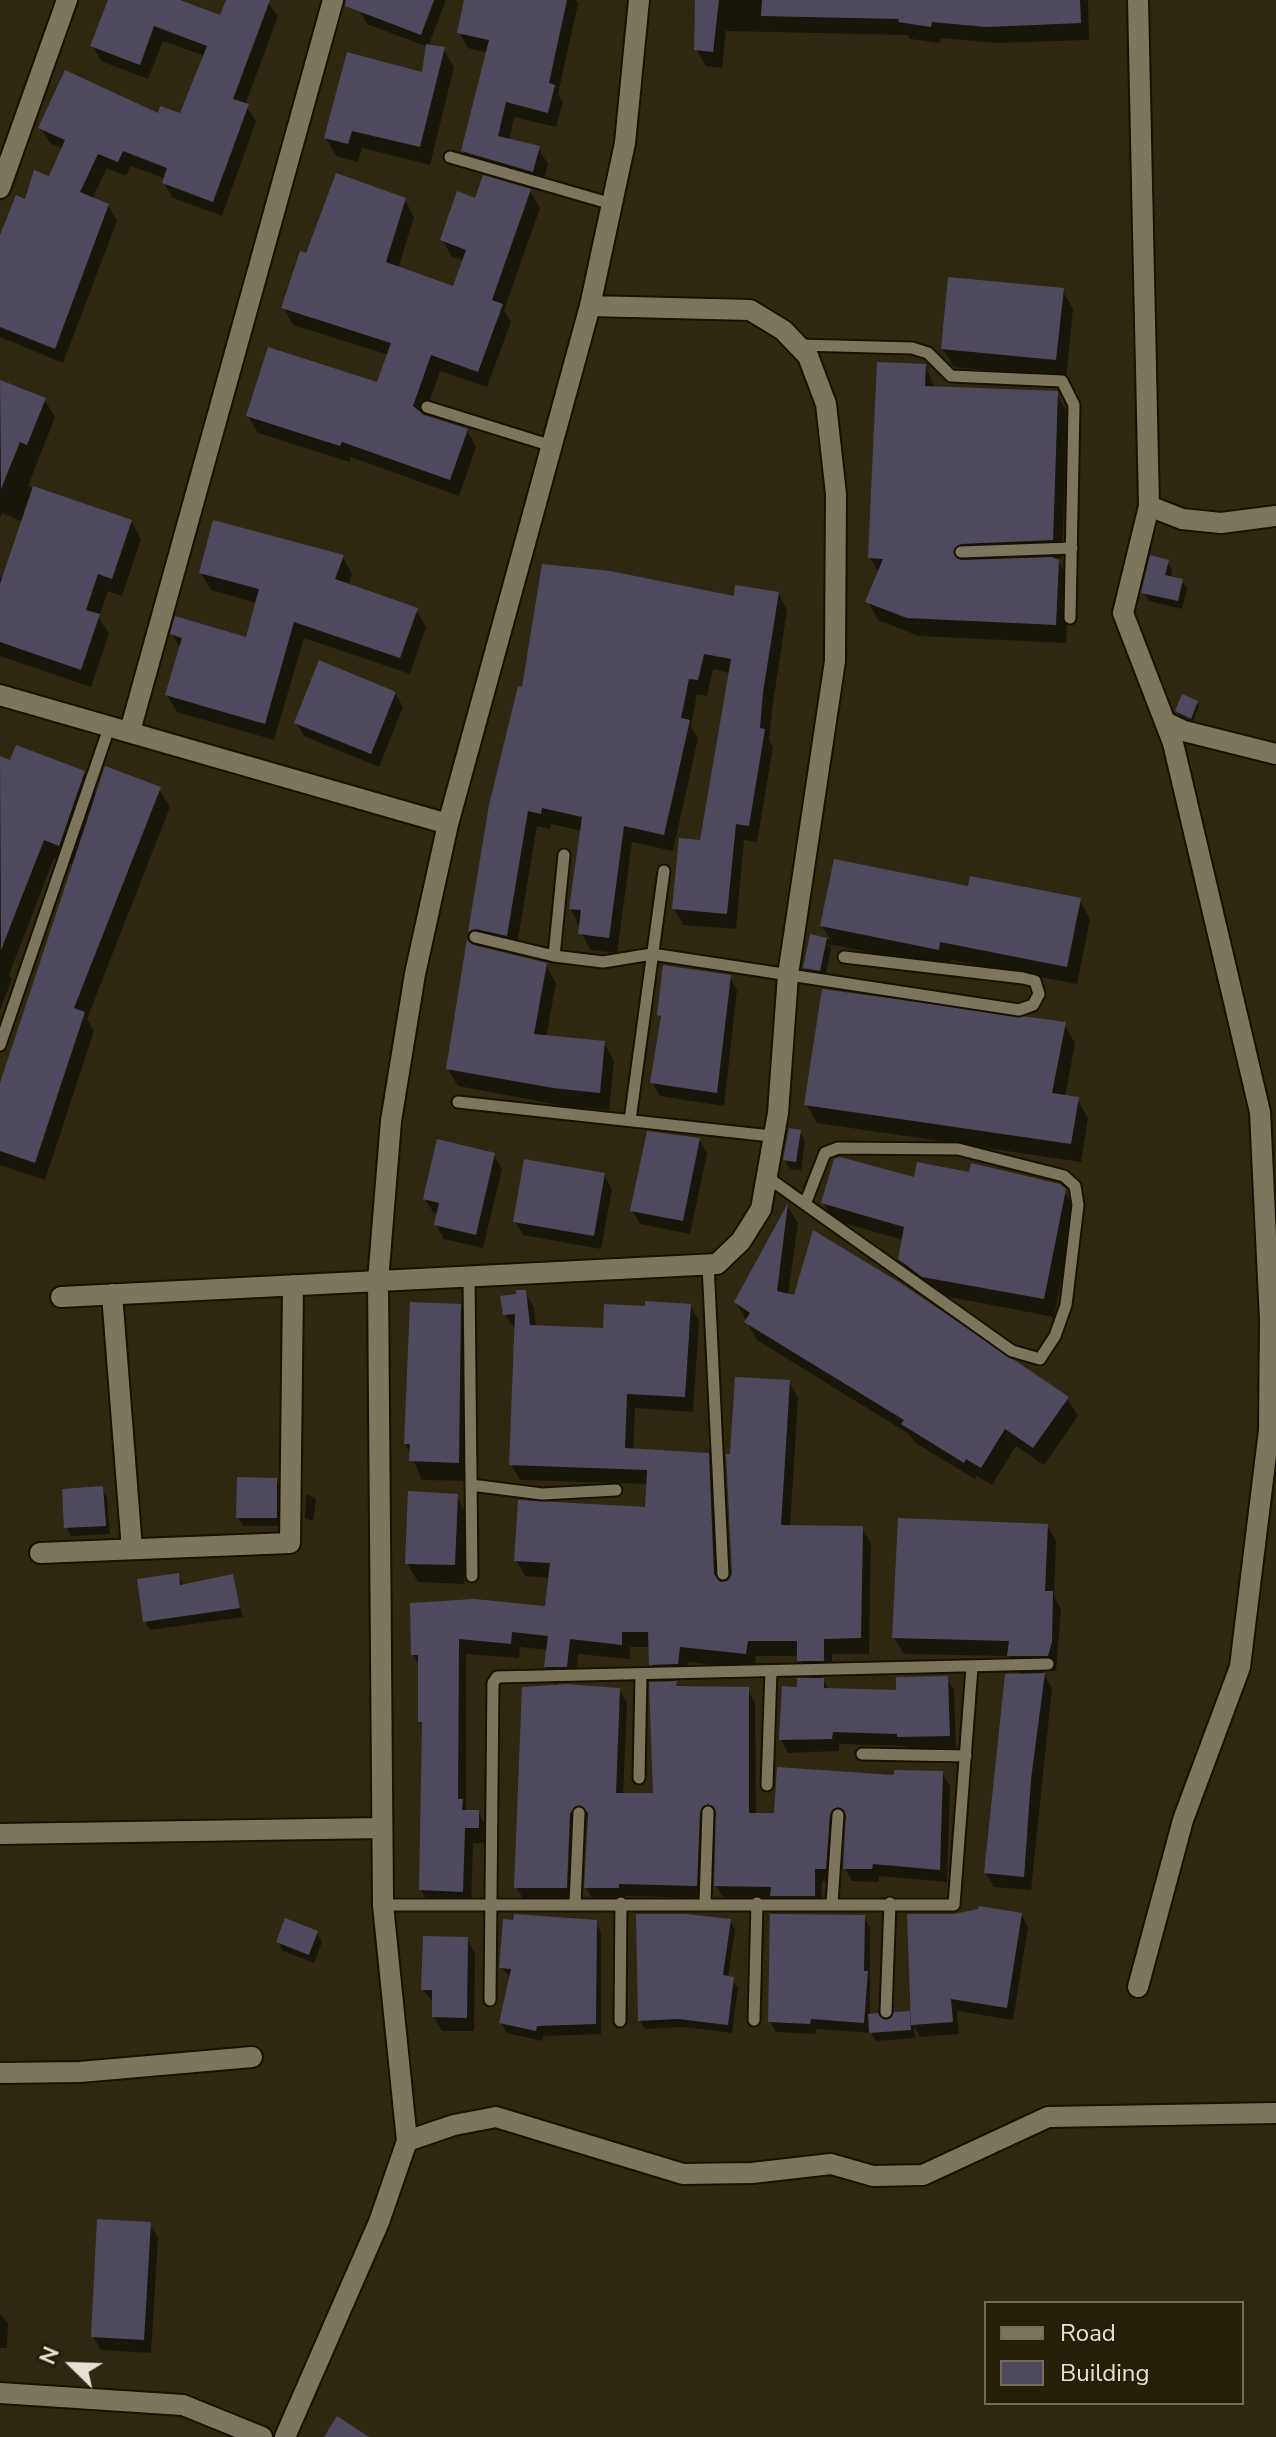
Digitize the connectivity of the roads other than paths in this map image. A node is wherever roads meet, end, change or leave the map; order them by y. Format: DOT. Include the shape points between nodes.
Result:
graph roads {
  1 [pos="67,0"];
  2 [pos="333,0"];
  3 [pos="639,0"];
  4 [pos="1138,0"];
  5 [pos="450,157"];
  6 [pos="0,188"];
  7 [pos="612,204"];
  8 [pos="590,306"];
  9 [pos="797,345"];
  10 [pos="427,407"];
  11 [pos="552,446"];
  12 [pos="1149,506"];
  13 [pos="1276,516"];
  14 [pos="1072,548"];
  15 [pos="961,552"];
  16 [pos="1070,618"];
  17 [pos="0,695"];
  18 [pos="1165,722"];
  19 [pos="110,725"];
  20 [pos="130,731"];
  21 [pos="1276,754"];
  22 [pos="448,824"];
  23 [pos="564,855"];
  24 [pos="664,871"];
  25 [pos="475,937"];
  26 [pos="652,954"];
  27 [pos="554,956"];
  28 [pos="844,957"];
  29 [pos="788,975"];
  30 [pos="0,1045"];
  31 [pos="458,1102"];
  32 [pos="630,1120"];
  33 [pos="771,1136"];
  34 [pos="767,1177"];
  35 [pos="805,1204"];
  36 [pos="708,1264"];
  37 [pos="469,1276"];
  38 [pos="378,1281"];
  39 [pos="293,1285"];
  40 [pos="112,1294"];
  41 [pos="61,1297"];
  42 [pos="471,1485"];
  43 [pos="616,1490"];
  44 [pos="132,1549"];
  45 [pos="40,1553"];
  46 [pos="723,1574"];
  47 [pos="472,1576"];
  48 [pos="1048,1664"];
  49 [pos="972,1667"];
  50 [pos="771,1671"];
  51 [pos="641,1674"];
  52 [pos="862,1754"];
  53 [pos="966,1756"];
  54 [pos="639,1778"];
  55 [pos="767,1785"];
  56 [pos="708,1812"];
  57 [pos="579,1813"];
  58 [pos="838,1815"];
  59 [pos="382,1828"];
  60 [pos="0,1834"];
  61 [pos="621,1903"];
  62 [pos="705,1903"];
  63 [pos="757,1903"];
  64 [pos="832,1903"];
  65 [pos="890,1903"];
  66 [pos="490,1904"];
  67 [pos="575,1904"];
  68 [pos="383,1905"];
  69 [pos="1138,1987"];
  70 [pos="490,2000"];
  71 [pos="886,2012"];
  72 [pos="754,2020"];
  73 [pos="620,2021"];
  74 [pos="252,2057"];
  75 [pos="0,2073"];
  76 [pos="1276,2113"];
  77 [pos="407,2141"];
  78 [pos="0,2393"];
  79 [pos="262,2437"];
  80 [pos="285,2437"];
  1 -- 6 [label="street"];
  2 -- 20 [label="street"];
  3 -- 7 [label="street" via="625,143"];
  4 -- 12 [label="street"];
  5 -- 7 [label="lane"];
  7 -- 8 [label="street"];
  8 -- 9 [label="street" via="750,310"];
  8 -- 11 [label="street"];
  9 -- 14 [label="lane" via="912,348 928,353 951,376 1062,381 1074,405"];
  9 -- 29 [label="street" via="808,356 826,404 836,494 835,661"];
  10 -- 11 [label="lane"];
  11 -- 22 [label="street"];
  12 -- 13 [label="street" via="1182,519 1221,523"];
  12 -- 18 [label="street" via="1123,613"];
  14 -- 15 [label="lane"];
  14 -- 16 [label="lane"];
  17 -- 19 [label="street"];
  18 -- 21 [label="street"];
  18 -- 69 [label="street" via="1260,1112 1270,1320 1269,1430 1240,1667 1183,1820"];
  19 -- 20 [label="street"];
  19 -- 30 [label="lane"];
  20 -- 22 [label="street"];
  22 -- 38 [label="street" via="415,974 391,1121"];
  23 -- 27 [label="lane"];
  24 -- 26 [label="lane"];
  25 -- 27 [label="lane"];
  26 -- 27 [label="lane" via="603,962"];
  26 -- 29 [label="lane"];
  26 -- 32 [label="lane"];
  28 -- 29 [label="lane" via="1023,978 1035,981 1039,994 1033,1005 1019,1010"];
  29 -- 33 [label="street" via="778,1113"];
  31 -- 32 [label="lane"];
  32 -- 33 [label="lane"];
  33 -- 34 [label="street"];
  34 -- 35 [label="lane"];
  34 -- 36 [label="street" via="761,1209 741,1241 717,1264"];
  35 -- 35 [label="lane" via="825,1153 838,1148 958,1149 1064,1176 1075,1186 1078,1205 1066,1305 1055,1336 1040,1359 1012,1351"];
  36 -- 37 [label="street"];
  36 -- 46 [label="lane"];
  37 -- 38 [label="street"];
  37 -- 42 [label="lane"];
  38 -- 39 [label="street"];
  38 -- 59 [label="street"];
  39 -- 40 [label="street"];
  39 -- 44 [label="street" via="290,1543"];
  40 -- 41 [label="street"];
  40 -- 44 [label="street"];
  42 -- 43 [label="lane" via="542,1494"];
  42 -- 47 [label="lane"];
  44 -- 45 [label="street"];
  48 -- 49 [label="lane"];
  49 -- 50 [label="lane"];
  49 -- 53 [label="lane"];
  50 -- 51 [label="lane"];
  50 -- 55 [label="lane"];
  51 -- 54 [label="lane"];
  51 -- 66 [label="lane" via="497,1677 493,1683"];
  52 -- 53 [label="lane"];
  53 -- 65 [label="lane" via="954,1905"];
  56 -- 62 [label="lane"];
  57 -- 67 [label="lane"];
  58 -- 64 [label="lane"];
  59 -- 60 [label="street"];
  59 -- 68 [label="street"];
  61 -- 62 [label="lane"];
  61 -- 67 [label="lane"];
  61 -- 73 [label="lane"];
  62 -- 63 [label="lane"];
  63 -- 64 [label="lane"];
  63 -- 72 [label="lane"];
  64 -- 65 [label="lane"];
  65 -- 71 [label="lane"];
  66 -- 67 [label="lane"];
  66 -- 68 [label="lane"];
  66 -- 70 [label="lane"];
  68 -- 77 [label="street"];
  74 -- 75 [label="street" via="80,2072"];
  76 -- 77 [label="street" via="1048,2117 923,2175 873,2176 831,2164 683,2174 496,2117"];
  77 -- 80 [label="street" via="379,2222"];
  78 -- 79 [label="street" via="183,2405"];
}
